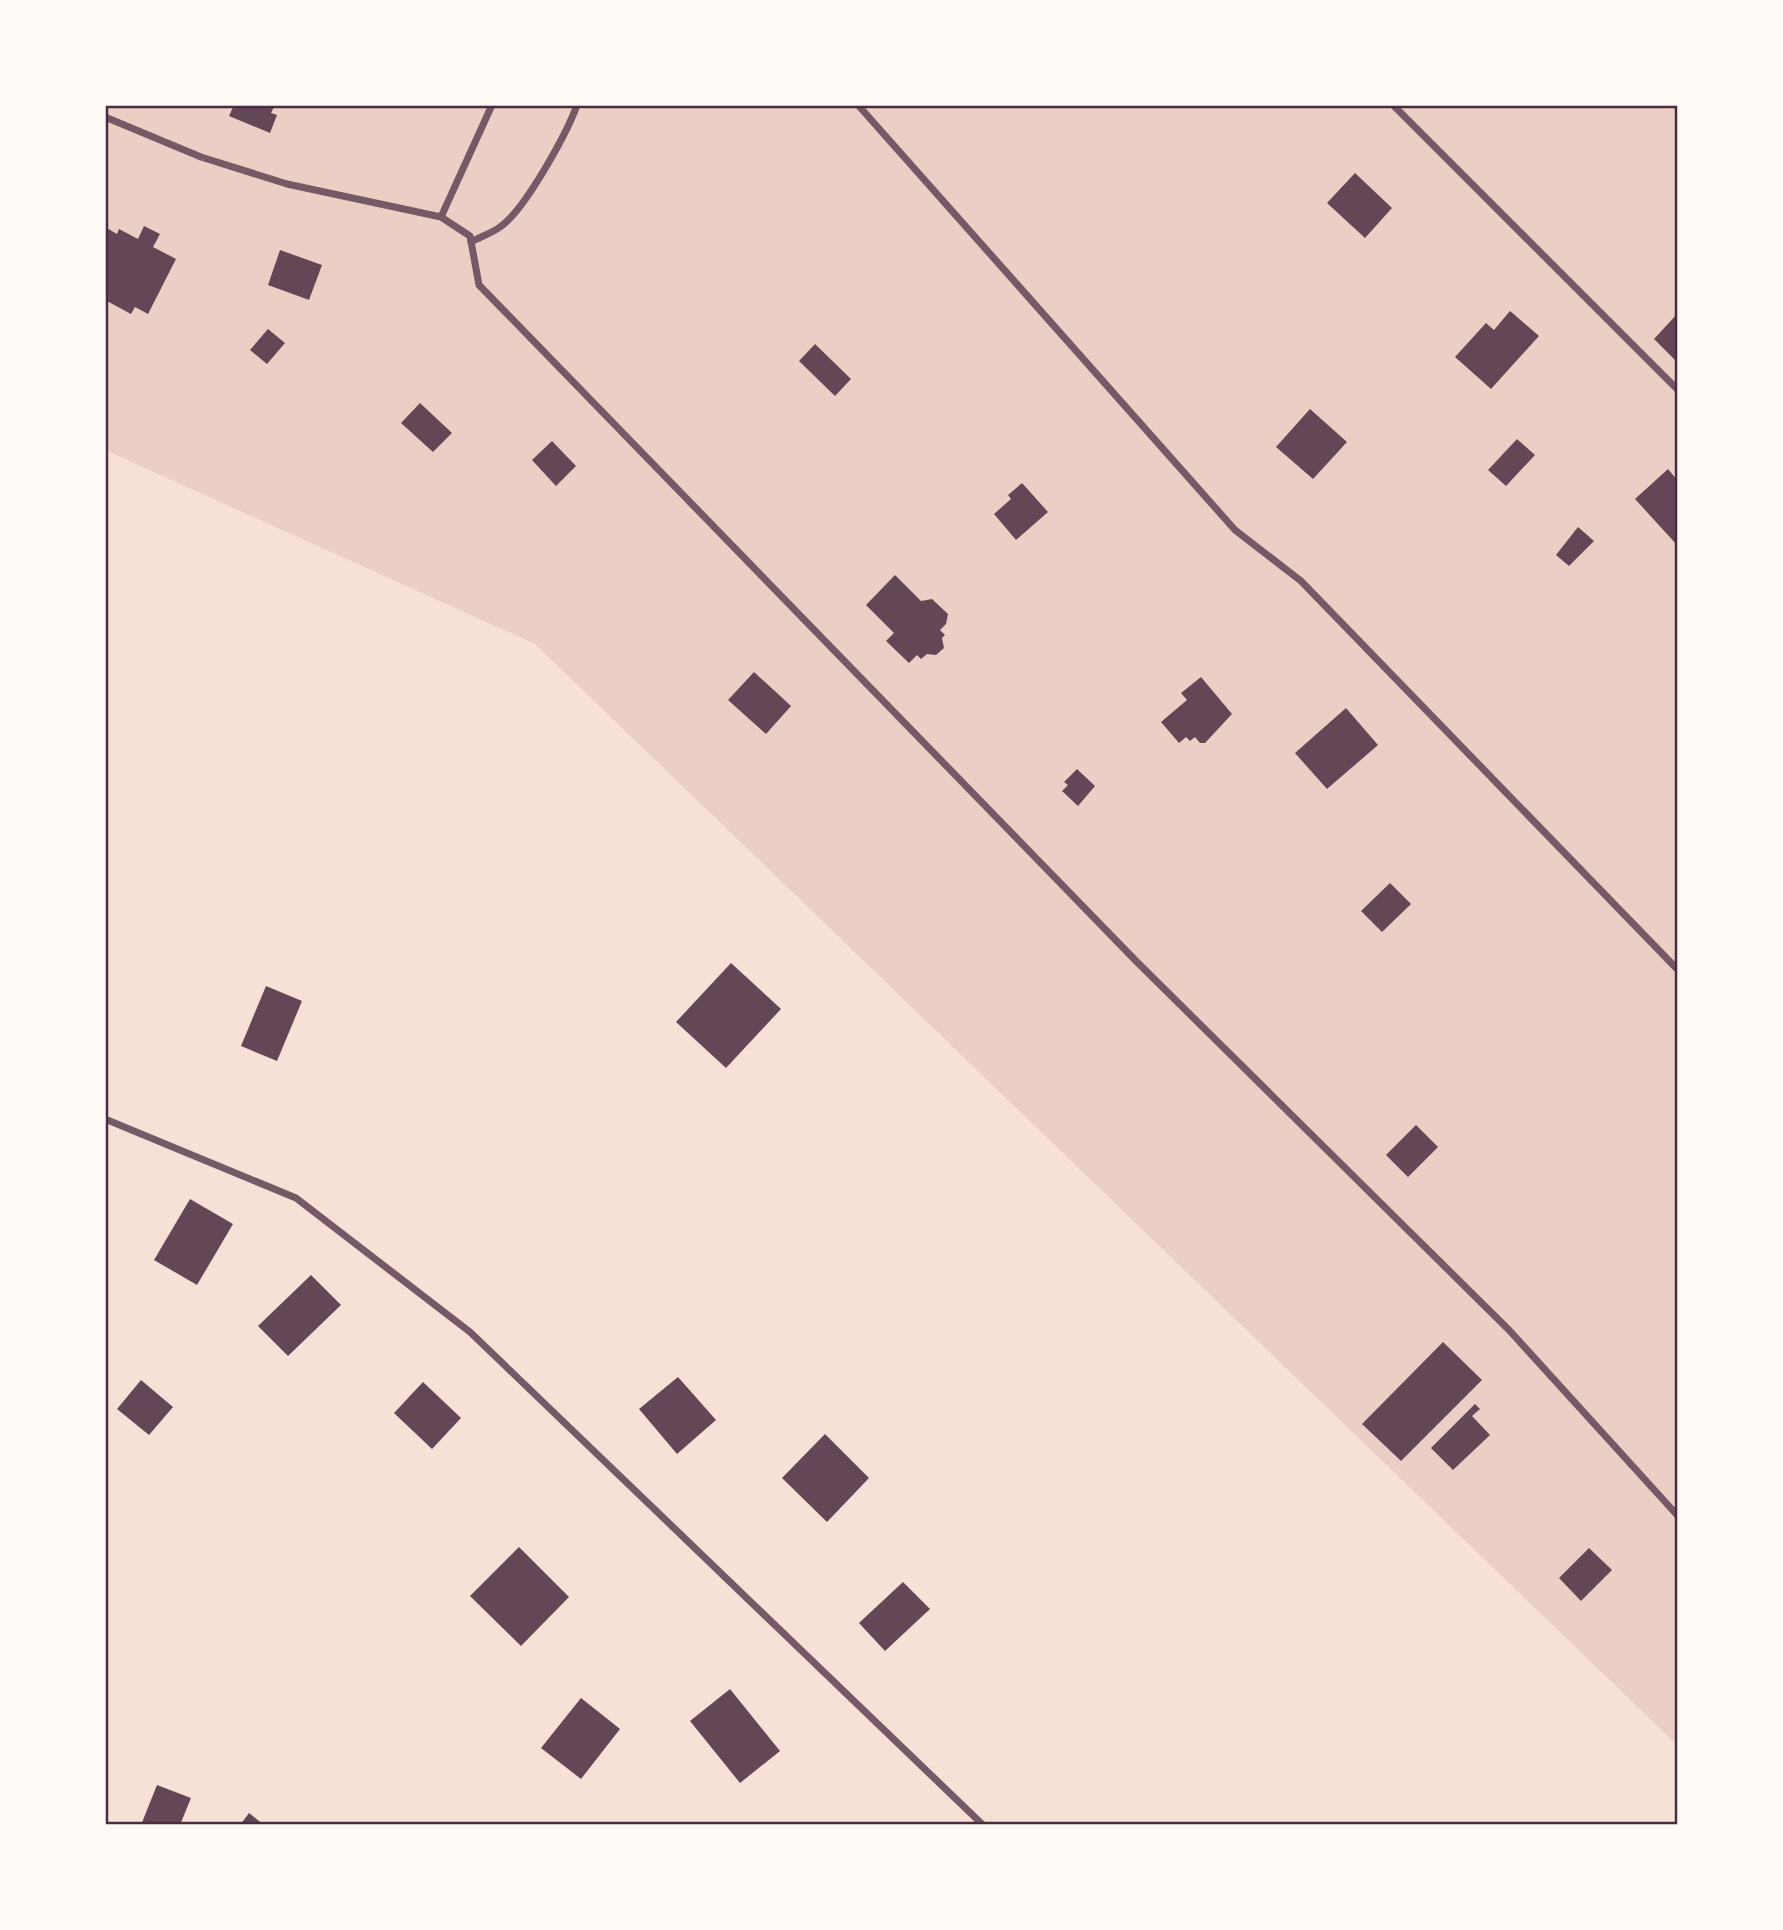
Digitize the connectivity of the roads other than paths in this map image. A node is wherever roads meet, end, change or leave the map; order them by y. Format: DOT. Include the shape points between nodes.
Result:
graph roads {
  1 [pos="492,105"];
  2 [pos="577,105"];
  3 [pos="858,105"];
  4 [pos="1392,105"];
  5 [pos="105,117"];
  6 [pos="441,217"];
  7 [pos="471,242"];
  8 [pos="1678,390"];
  9 [pos="1678,970"];
  10 [pos="105,1119"];
  11 [pos="1678,1516"];
  12 [pos="983,1825"];
  1 -- 6 [label="street"];
  2 -- 7 [label="street" via="522,203 502,226"];
  3 -- 9 [label="street" via="1236,530 1301,582"];
  4 -- 8 [label="street"];
  5 -- 6 [label="street" via="201,157 287,184"];
  6 -- 7 [label="street" via="470,236"];
  7 -- 11 [label="street" via="479,285 1136,961 1508,1330"];
  10 -- 12 [label="street" via="296,1198 470,1332"];
}
